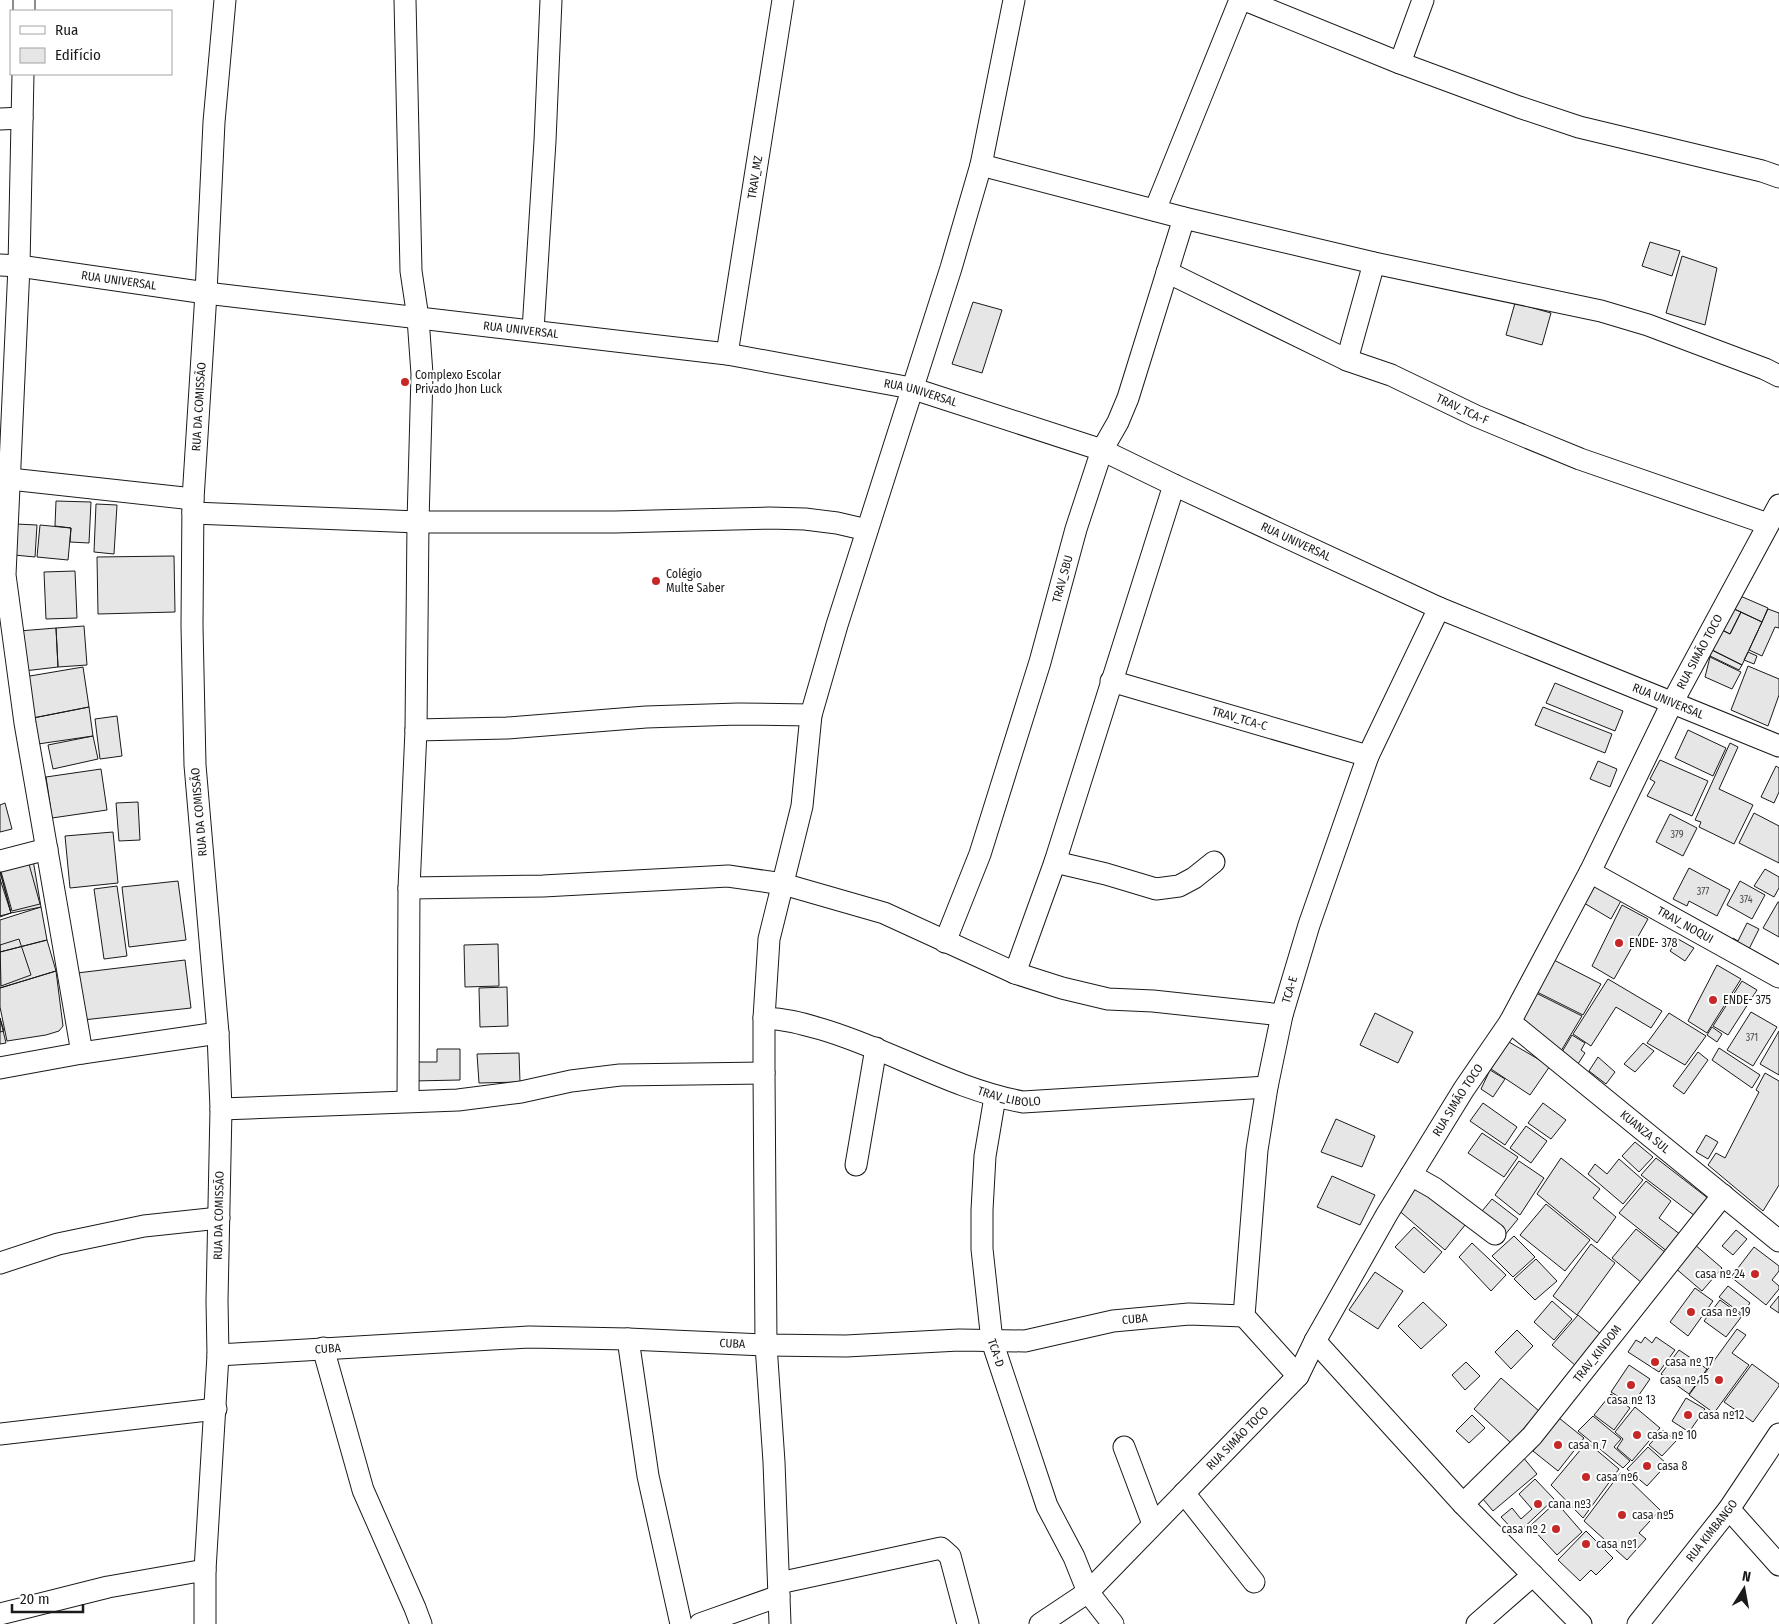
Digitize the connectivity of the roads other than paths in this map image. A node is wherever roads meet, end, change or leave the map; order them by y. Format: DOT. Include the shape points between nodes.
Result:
graph roads {
  1 [pos="225,0"];
  2 [pos="405,0"];
  3 [pos="551,0"];
  4 [pos="782,0"];
  5 [pos="1014,0"];
  6 [pos="1240,0"];
  7 [pos="1245,0"];
  8 [pos="1423,0"];
  9 [pos="1400,63"];
  10 [pos="22,75"];
  11 [pos="22,118"];
  12 [pos="0,119"];
  13 [pos="981,165"];
  14 [pos="1779,176"];
  15 [pos="1155,210"];
  16 [pos="1184,218"];
  17 [pos="1374,263"];
  18 [pos="10,265"];
  19 [pos="1167,272"];
  20 [pos="206,293"];
  21 [pos="418,318"];
  22 [pos="533,330"];
  23 [pos="728,354"];
  24 [pos="1347,360"];
  25 [pos="1779,376"];
  26 [pos="911,388"];
  27 [pos="1102,450"];
  28 [pos="7,471"];
  29 [pos="1174,485"];
  30 [pos="1779,505"];
  31 [pos="193,506"];
  32 [pos="418,522"];
  33 [pos="1768,524"];
  34 [pos="867,530"];
  35 [pos="3,575"];
  36 [pos="1439,608"];
  37 [pos="1111,681"];
  38 [pos="1672,703"];
  39 [pos="811,715"];
  40 [pos="416,730"];
  41 [pos="1779,746"];
  42 [pos="1368,756"];
  43 [pos="47,849"];
  44 [pos="0,861"];
  45 [pos="1055,862"];
  46 [pos="1214,862"];
  47 [pos="1590,872"];
  48 [pos="783,884"];
  49 [pos="410,888"];
  50 [pos="945,942"];
  51 [pos="1015,973"];
  52 [pos="1779,977"];
  53 [pos="1282,1015"];
  54 [pos="764,1018"];
  55 [pos="1510,1022"];
  56 [pos="218,1033"];
  57 [pos="876,1048"];
  58 [pos="82,1053"];
  59 [pos="0,1068"];
  60 [pos="764,1073"];
  61 [pos="1267,1086"];
  62 [pos="995,1096"];
  63 [pos="408,1101"];
  64 [pos="221,1109"];
  65 [pos="856,1165"];
  66 [pos="1411,1175"];
  67 [pos="1723,1195"];
  68 [pos="219,1218"];
  69 [pos="1495,1234"];
  70 [pos="1779,1240"];
  71 [pos="0,1263"];
  72 [pos="1244,1316"];
  73 [pos="628,1338"];
  74 [pos="992,1341"];
  75 [pos="1315,1341"];
  76 [pos="766,1345"];
  77 [pos="323,1348"];
  78 [pos="218,1355"];
  79 [pos="1298,1376"];
  80 [pos="216,1409"];
  81 [pos="0,1434"];
  82 [pos="1779,1434"];
  83 [pos="1124,1446"];
  84 [pos="1184,1493"];
  85 [pos="1463,1504"];
  86 [pos="1729,1509"];
  87 [pos="1154,1524"];
  88 [pos="1779,1565"];
  89 [pos="205,1570"];
  90 [pos="1533,1575"];
  91 [pos="1254,1582"];
  92 [pos="779,1590"];
  93 [pos="1088,1592"];
  94 [pos="0,1614"];
  95 [pos="205,1624"];
  96 [pos="421,1624"];
  97 [pos="680,1624"];
  98 [pos="700,1624"];
  99 [pos="780,1624"];
  100 [pos="968,1624"];
  101 [pos="1040,1624"];
  102 [pos="1112,1624"];
  103 [pos="1476,1624"];
  104 [pos="1581,1624"];
  105 [pos="1638,1624"];
  1 -- 20 [label="street, RUA DA COMISSÃO" via="214,122"];
  2 -- 21 [label="street" via="411,271"];
  3 -- 22 [label="street"];
  4 -- 23 [label="street, TRAV_MZ"];
  5 -- 13 [label="street"];
  6 -- 15 [label="street"];
  7 -- 9 [label="street"];
  8 -- 9 [label="street"];
  9 -- 14 [label="street" via="1579,127"];
  10 -- 11 [label="street"];
  11 -- 12 [label="street"];
  11 -- 18 [label="street"];
  13 -- 15 [label="street"];
  13 -- 26 [label="street"];
  15 -- 16 [label="street"];
  16 -- 17 [label="street"];
  16 -- 19 [label="street, TRAV_SBU"];
  17 -- 24 [label="street"];
  17 -- 25 [label="street" via="1601,311 1648,325"];
  18 -- 20 [label="street, RUA UNIVERSAL"];
  18 -- 28 [label="street"];
  19 -- 24 [label="street, TRAV_TCA-F"];
  19 -- 27 [label="street, TRAV_SBU" via="1128,398"];
  20 -- 21 [label="street, RUA UNIVERSAL"];
  20 -- 31 [label="street, RUA DA COMISSÃO"];
  21 -- 22 [label="street, RUA UNIVERSAL"];
  21 -- 32 [label="street" via="422,374"];
  22 -- 23 [label="street, RUA UNIVERSAL"];
  23 -- 26 [label="street, RUA UNIVERSAL"];
  24 -- 33 [label="street, TRAV_TCA-F" via="1391,375 1476,416 1580,459"];
  26 -- 27 [label="street, RUA UNIVERSAL"];
  26 -- 34 [label="street"];
  27 -- 29 [label="street, RUA UNIVERSAL"];
  27 -- 50 [label="street, TRAV_SBU" via="980,854"];
  28 -- 31 [label="street"];
  28 -- 35 [label="street"];
  29 -- 36 [label="street, RUA UNIVERSAL"];
  29 -- 37 [label="street"];
  30 -- 33 [label="street, RUA SIMÃO TOCO"];
  31 -- 32 [label="street"];
  31 -- 56 [label="street, RUA DA COMISSÃO" via="195,765"];
  32 -- 34 [label="street" via="769,518 805,519"];
  32 -- 40 [label="street"];
  33 -- 38 [label="street, RUA SIMÃO TOCO"];
  34 -- 39 [label="street"];
  35 -- 43 [label="street"];
  36 -- 38 [label="street, RUA UNIVERSAL"];
  36 -- 42 [label="street, TCA-E"];
  37 -- 42 [label="street, TRAV_TCA-C"];
  37 -- 45 [label="street"];
  38 -- 41 [label="street, RUA UNIVERSAL"];
  38 -- 47 [label="street, RUA SIMÃO TOCO"];
  39 -- 40 [label="street" via="646,716 507,728"];
  39 -- 48 [label="street" via="802,806"];
  40 -- 49 [label="street"];
  42 -- 53 [label="street, TCA-E" via="1308,925"];
  43 -- 44 [label="street"];
  43 -- 58 [label="street"];
  45 -- 46 [label="street" via="1156,890 1179,886"];
  45 -- 51 [label="street"];
  47 -- 52 [label="street, TRAV_NOQUI"];
  47 -- 55 [label="street, RUA SIMÃO TOCO"];
  48 -- 49 [label="street" via="728,876 544,886"];
  48 -- 50 [label="street" via="884,913"];
  48 -- 54 [label="street" via="768,938"];
  49 -- 63 [label="street"];
  50 -- 51 [label="street"];
  51 -- 53 [label="street" via="1108,999"];
  53 -- 61 [label="street, TCA-E"];
  54 -- 57 [label="street, TRAV_LIBOLO" via="786,1019"];
  54 -- 60 [label="street"];
  55 -- 66 [label="street, RUA SIMÃO TOCO"];
  55 -- 67 [label="street, KUANZA SUL"];
  56 -- 58 [label="street"];
  56 -- 64 [label="street, RUA DA COMISSÃO"];
  57 -- 62 [label="street, TRAV_LIBOLO"];
  57 -- 65 [label="street"];
  58 -- 59 [label="street"];
  60 -- 63 [label="street" via="620,1075 458,1100"];
  60 -- 76 [label="street"];
  61 -- 62 [label="street, TRAV_LIBOLO" via="1023,1102"];
  61 -- 72 [label="street, TCA-E" via="1257,1150"];
  62 -- 74 [label="street, TCA-D" via="985,1156 982,1210 982,1249"];
  63 -- 64 [label="street"];
  64 -- 68 [label="street, RUA DA COMISSÃO"];
  66 -- 69 [label="street"];
  66 -- 75 [label="street, RUA SIMÃO TOCO"];
  67 -- 70 [label="street, KUANZA SUL"];
  67 -- 85 [label="street, TRAV_KINDOM" via="1532,1436"];
  68 -- 71 [label="street" via="144,1226 58,1244"];
  68 -- 78 [label="street, RUA DA COMISSÃO"];
  72 -- 74 [label="street, CUBA" via="1189,1314 1113,1321 1025,1341"];
  72 -- 79 [label="street"];
  73 -- 76 [label="street, CUBA"];
  73 -- 77 [label="street, CUBA" via="529,1337"];
  73 -- 97 [label="street" via="648,1476"];
  74 -- 76 [label="street, CUBA"];
  74 -- 93 [label="street, TCA-D" via="1047,1506"];
  75 -- 79 [label="street, RUA SIMÃO TOCO"];
  75 -- 85 [label="street"];
  76 -- 92 [label="street"];
  77 -- 78 [label="street, CUBA"];
  77 -- 96 [label="street" via="363,1490"];
  78 -- 80 [label="street, RUA DA COMISSÃO"];
  79 -- 84 [label="street, RUA SIMÃO TOCO"];
  80 -- 81 [label="street"];
  80 -- 89 [label="street, RUA DA COMISSÃO"];
  82 -- 86 [label="street, RUA KIMBANGO"];
  83 -- 87 [label="street"];
  84 -- 87 [label="street, RUA SIMÃO TOCO"];
  84 -- 91 [label="street"];
  85 -- 90 [label="street"];
  86 -- 88 [label="street"];
  86 -- 105 [label="street, RUA KIMBANGO"];
  87 -- 93 [label="street, RUA SIMÃO TOCO"];
  89 -- 94 [label="street" via="108,1587"];
  89 -- 95 [label="street, RUA DA COMISSÃO"];
  90 -- 103 [label="street"];
  90 -- 104 [label="street"];
  92 -- 98 [label="street"];
  92 -- 99 [label="street"];
  92 -- 100 [label="street" via="941,1548 950,1556"];
  93 -- 101 [label="street, RUA SIMÃO TOCO"];
  93 -- 102 [label="street, TCA-D"];
}
